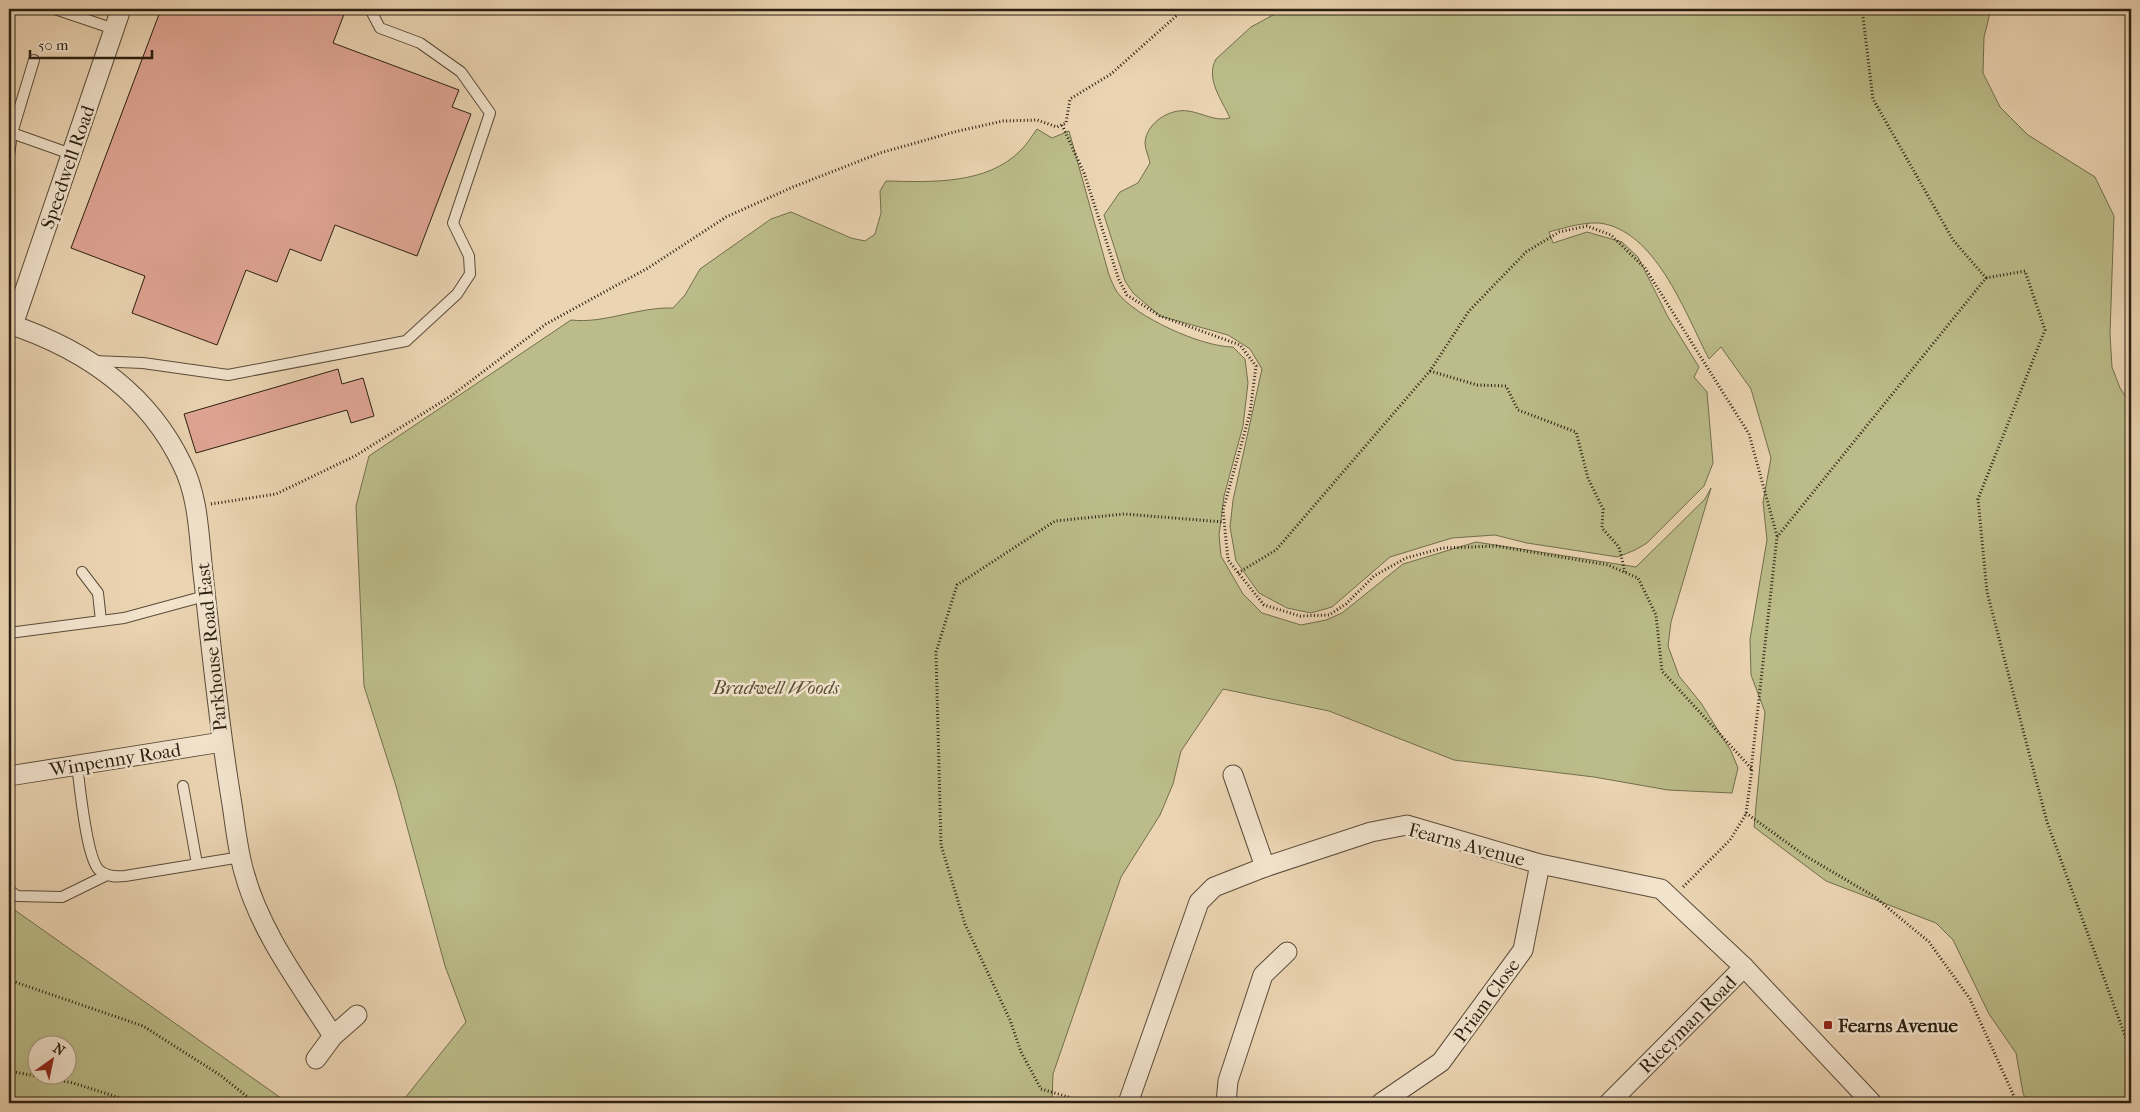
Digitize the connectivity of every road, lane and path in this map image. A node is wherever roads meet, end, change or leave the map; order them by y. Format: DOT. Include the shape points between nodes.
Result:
graph roads {
  1 [pos="54,9"];
  2 [pos="121,9"];
  3 [pos="370,9"];
  4 [pos="1184,9"];
  5 [pos="1862,9"];
  6 [pos="114,29"];
  7 [pos="34,60"];
  8 [pos="1062,125"];
  9 [pos="10,132"];
  10 [pos="71,154"];
  11 [pos="9,156"];
  12 [pos="1986,278"];
  13 [pos="11,325"];
  14 [pos="90,361"];
  15 [pos="1430,371"];
  16 [pos="195,507"];
  17 [pos="1224,522"];
  18 [pos="1777,537"];
  19 [pos="82,572"];
  20 [pos="1625,572"];
  21 [pos="1238,573"];
  22 [pos="205,596"];
  23 [pos="101,621"];
  24 [pos="9,633"];
  25 [pos="222,742"];
  26 [pos="77,765"];
  27 [pos="1233,774"];
  28 [pos="9,776"];
  29 [pos="183,786"];
  30 [pos="1746,814"];
  31 [pos="241,857"];
  32 [pos="197,864"];
  33 [pos="1540,864"];
  34 [pos="1265,867"];
  35 [pos="107,875"];
  36 [pos="9,890"];
  37 [pos="1672,899"];
  38 [pos="1287,952"];
  39 [pos="1744,967"];
  40 [pos="9,980"];
  41 [pos="358,1015"];
  42 [pos="333,1036"];
  43 [pos="2131,1052"];
  44 [pos="316,1059"];
  45 [pos="9,1071"];
  46 [pos="136,1103"];
  47 [pos="255,1103"];
  48 [pos="1088,1103"];
  49 [pos="1128,1103"];
  50 [pos="1226,1103"];
  51 [pos="1381,1103"];
  52 [pos="1609,1103"];
  53 [pos="1872,1103"];
  54 [pos="2017,1103"];
  1 -- 6 [label="lane"];
  2 -- 6 [label="street, Speedwell Road"];
  3 -- 14 [label="lane" via="380,28 420,43 461,72 490,112 453,223 469,256 470,274 457,294 406,341 228,375 143,363"];
  4 -- 8 [label="path" via="1111,74 1070,99 1066,122"];
  5 -- 12 [label="path" via="1873,99 1953,240"];
  6 -- 10 [label="street, Speedwell Road"];
  7 -- 9 [label="lane"];
  8 -- 16 [label="path" via="1057,127 1037,120 1004,121 954,132 880,153 793,187 726,217 648,268 546,324 451,396 355,456 276,494"];
  8 -- 17 [label="path" via="1084,173 1119,280 1127,295 1160,316 1240,345 1256,366 1250,413 1223,510"];
  9 -- 10 [label="lane"];
  9 -- 11 [label="lane"];
  10 -- 13 [label="street, Speedwell Road"];
  12 -- 18 [label="path"];
  12 -- 43 [label="path" via="2025,271 2045,330 1978,499 1987,592 2047,822"];
  13 -- 14 [label="street, Parkhouse Road East"];
  14 -- 16 [label="street, Parkhouse Road East" via="116,378 143,404 165,434 183,465"];
  15 -- 18 [label="path" via="1469,311 1526,252 1559,232 1587,226 1611,235 1645,268 1749,434"];
  15 -- 20 [label="path" via="1477,385 1506,386 1518,410 1576,432 1588,478 1602,509 1602,528 1619,546"];
  15 -- 21 [label="path" via="1276,550"];
  16 -- 22 [label="street, Parkhouse Road East"];
  17 -- 21 [label="path" via="1228,560"];
  17 -- 48 [label="path" via="1124,514 1055,521 957,585 936,652 941,845 965,924 1042,1089"];
  18 -- 30 [label="path"];
  19 -- 23 [label="lane" via="98,593"];
  20 -- 21 [label="path" via="1608,565 1496,546 1443,548 1406,558 1374,576 1346,604 1329,615 1300,616 1264,605"];
  20 -- 30 [label="path" via="1638,578 1656,615 1662,671 1752,769"];
  22 -- 23 [label="lane"];
  22 -- 25 [label="street, Parkhouse Road East"];
  23 -- 24 [label="lane"];
  25 -- 26 [label="street, Winpenny Road"];
  25 -- 31 [label="street, Parkhouse Road East"];
  26 -- 28 [label="street, Winpenny Road"];
  26 -- 35 [label="lane" via="91,855"];
  27 -- 34 [label="street"];
  29 -- 32 [label="lane"];
  30 -- 37 [label="path" via="1730,840"];
  30 -- 54 [label="path" via="1804,855 1875,898 1929,942 1970,999"];
  31 -- 32 [label="lane"];
  31 -- 42 [label="street, Parkhouse Road East" via="265,928"];
  32 -- 35 [label="lane" via="115,878"];
  33 -- 34 [label="street, Fearns Avenue" via="1407,825 1372,832"];
  33 -- 37 [label="street, Fearns Avenue" via="1661,888"];
  33 -- 51 [label="street, Priam Close" via="1523,950 1441,1062"];
  34 -- 49 [label="street, Fearns Avenue" via="1214,887 1198,902"];
  35 -- 36 [label="lane" via="62,897 18,896"];
  37 -- 39 [label="street, Fearns Avenue"];
  38 -- 50 [label="street" via="1262,975 1228,1081"];
  39 -- 52 [label="street, Riceyman Road"];
  39 -- 53 [label="street, Fearns Avenue"];
  40 -- 47 [label="path" via="143,1026 220,1075"];
  41 -- 42 [label="street"];
  42 -- 44 [label="street"];
  45 -- 46 [label="path" via="73,1083"];
}
